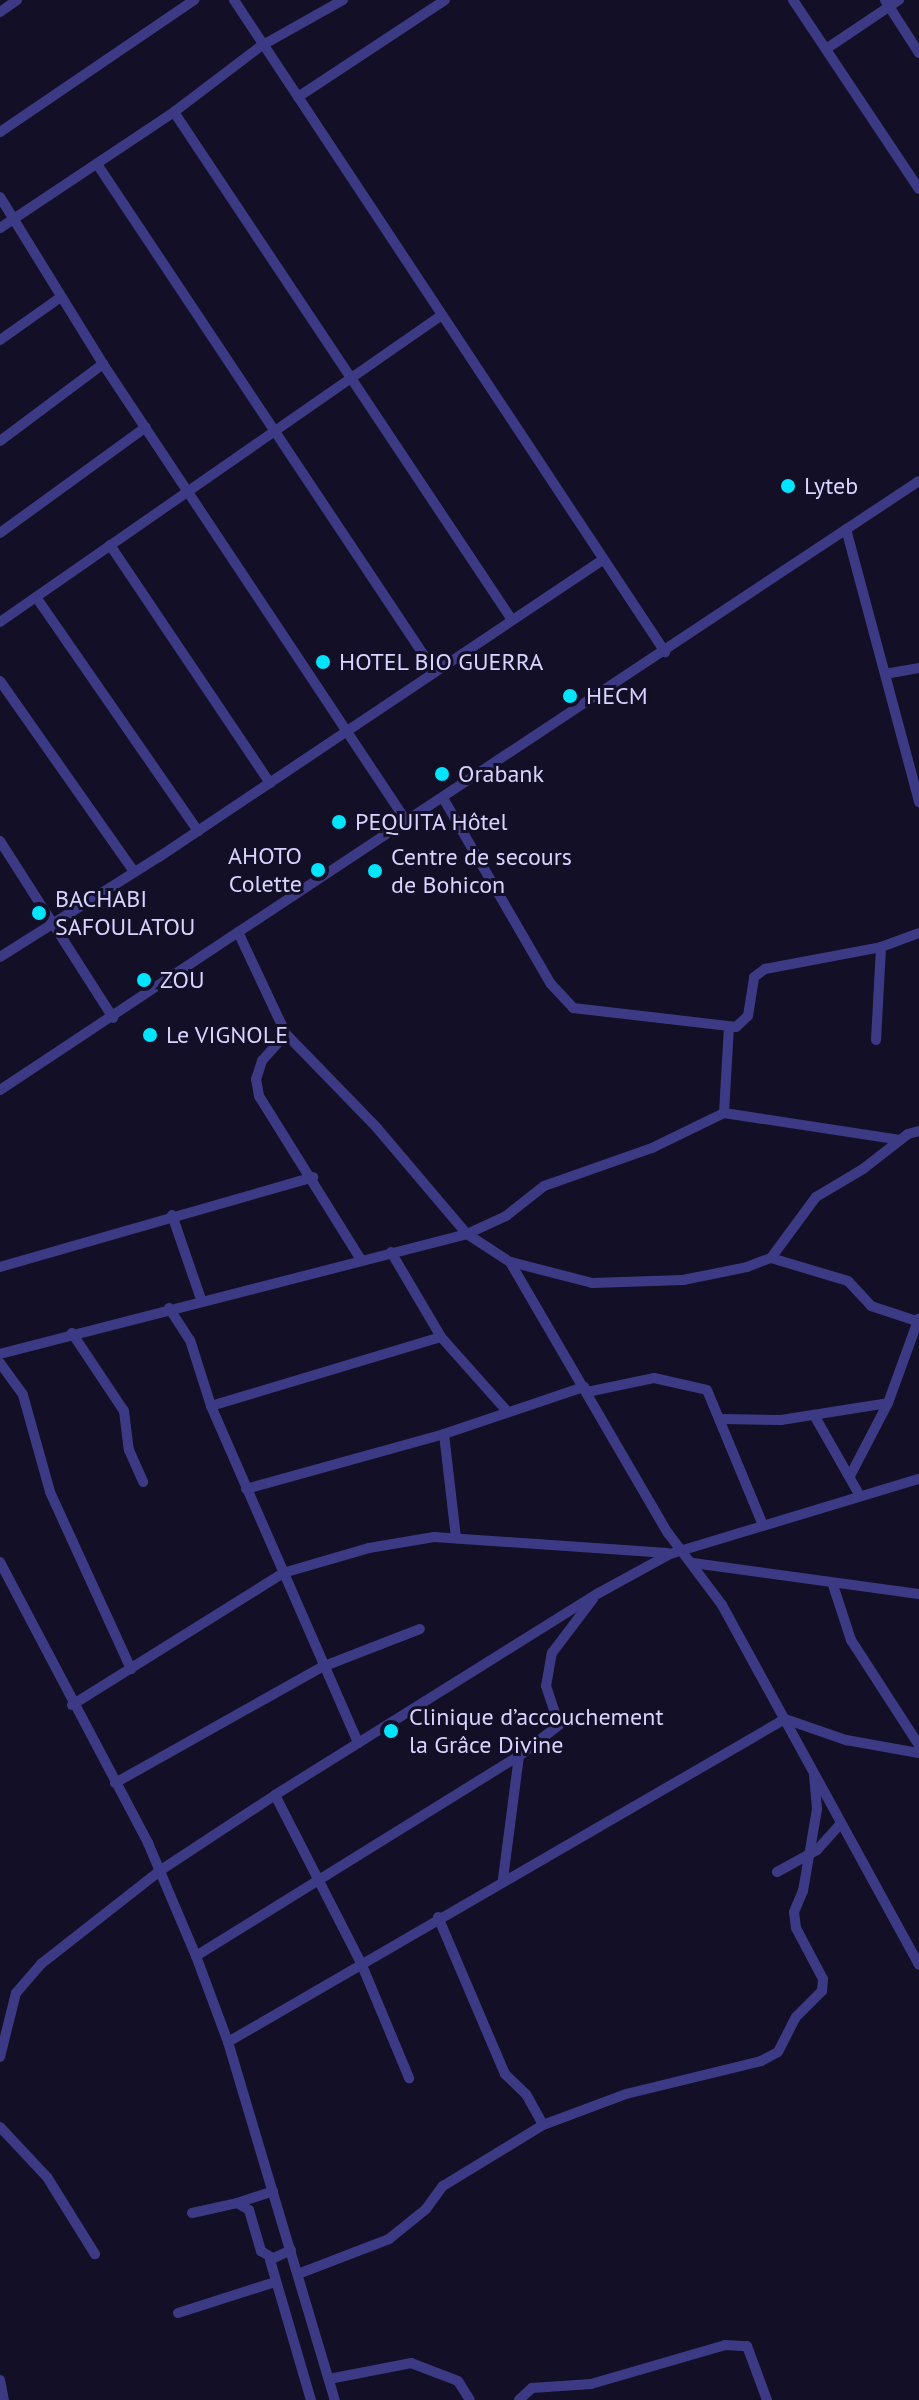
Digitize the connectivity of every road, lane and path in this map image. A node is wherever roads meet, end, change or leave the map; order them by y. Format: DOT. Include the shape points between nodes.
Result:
graph roads {
  1 [pos="17,0"];
  2 [pos="194,0"];
  3 [pos="234,0"];
  4 [pos="343,0"];
  5 [pos="445,0"];
  6 [pos="793,0"];
  7 [pos="891,2"];
  8 [pos="0,12"];
  9 [pos="261,46"];
  10 [pos="826,49"];
  11 [pos="919,53"];
  12 [pos="298,97"];
  13 [pos="174,112"];
  14 [pos="0,132"];
  15 [pos="97,164"];
  16 [pos="919,189"];
  17 [pos="0,197"];
  18 [pos="14,219"];
  19 [pos="0,228"];
  20 [pos="61,297"];
  21 [pos="439,317"];
  22 [pos="0,340"];
  23 [pos="103,364"];
  24 [pos="353,377"];
  25 [pos="146,427"];
  26 [pos="273,429"];
  27 [pos="0,441"];
  28 [pos="919,481"];
  29 [pos="188,488"];
  30 [pos="846,529"];
  31 [pos="0,533"];
  32 [pos="110,545"];
  33 [pos="601,561"];
  34 [pos="36,597"];
  35 [pos="512,620"];
  36 [pos="0,622"];
  37 [pos="665,652"];
  38 [pos="919,668"];
  39 [pos="435,672"];
  40 [pos="885,674"];
  41 [pos="0,681"];
  42 [pos="349,732"];
  43 [pos="270,783"];
  44 [pos="443,798"];
  45 [pos="919,802"];
  46 [pos="407,822"];
  47 [pos="198,831"];
  48 [pos="0,841"];
  49 [pos="134,872"];
  50 [pos="53,924"];
  51 [pos="238,932"];
  52 [pos="919,933"];
  53 [pos="881,947"];
  54 [pos="0,957"];
  55 [pos="113,1018"];
  56 [pos="729,1027"];
  57 [pos="286,1034"];
  58 [pos="876,1040"];
  59 [pos="0,1090"];
  60 [pos="724,1113"];
  61 [pos="919,1131"];
  62 [pos="900,1140"];
  63 [pos="313,1177"];
  64 [pos="172,1215"];
  65 [pos="467,1234"];
  66 [pos="391,1252"];
  67 [pos="360,1258"];
  68 [pos="771,1258"];
  69 [pos="510,1262"];
  70 [pos="0,1267"];
  71 [pos="201,1299"];
  72 [pos="169,1308"];
  73 [pos="917,1320"];
  74 [pos="72,1333"];
  75 [pos="441,1337"];
  76 [pos="0,1354"];
  77 [pos="0,1363"];
  78 [pos="585,1390"];
  79 [pos="888,1403"];
  80 [pos="211,1406"];
  81 [pos="507,1411"];
  82 [pos="814,1415"];
  83 [pos="721,1419"];
  84 [pos="444,1434"];
  85 [pos="850,1476"];
  86 [pos="919,1479"];
  87 [pos="143,1482"];
  88 [pos="246,1489"];
  89 [pos="860,1496"];
  90 [pos="763,1525"];
  91 [pos="456,1538"];
  92 [pos="675,1551"];
  93 [pos="0,1562"];
  94 [pos="693,1563"];
  95 [pos="283,1573"];
  96 [pos="833,1585"];
  97 [pos="597,1594"];
  98 [pos="919,1594"];
  99 [pos="420,1629"];
  100 [pos="322,1667"];
  101 [pos="131,1669"];
  102 [pos="72,1705"];
  103 [pos="785,1719"];
  104 [pos="358,1743"];
  105 [pos="919,1745"];
  106 [pos="919,1753"];
  107 [pos="519,1756"];
  108 [pos="814,1772"];
  109 [pos="115,1783"];
  110 [pos="275,1795"];
  111 [pos="841,1823"];
  112 [pos="808,1856"];
  113 [pos="161,1870"];
  114 [pos="777,1872"];
  115 [pos="503,1879"];
  116 [pos="320,1880"];
  117 [pos="438,1917"];
  118 [pos="196,1956"];
  119 [pos="361,1963"];
  120 [pos="919,1965"];
  121 [pos="228,2042"];
  122 [pos="0,2057"];
  123 [pos="409,2078"];
  124 [pos="543,2125"];
  125 [pos="0,2127"];
  126 [pos="273,2191"];
  127 [pos="237,2203"];
  128 [pos="192,2213"];
  129 [pos="291,2250"];
  130 [pos="95,2254"];
  131 [pos="271,2257"];
  132 [pos="298,2274"];
  133 [pos="275,2282"];
  134 [pos="178,2313"];
  135 [pos="329,2379"];
  136 [pos="0,2380"];
  137 [pos="4,2400"];
  138 [pos="311,2400"];
  139 [pos="335,2400"];
  140 [pos="470,2400"];
  141 [pos="519,2400"];
  142 [pos="767,2400"];
  1 -- 8 [label="street"];
  2 -- 14 [label="street"];
  3 -- 9 [label="street"];
  4 -- 9 [label="street"];
  5 -- 12 [label="street"];
  6 -- 10 [label="street"];
  7 -- 10 [label="street"];
  7 -- 11 [label="street"];
  9 -- 12 [label="street"];
  9 -- 13 [label="street"];
  10 -- 16 [label="street"];
  12 -- 21 [label="street"];
  13 -- 15 [label="street"];
  13 -- 24 [label="street"];
  15 -- 18 [label="street"];
  15 -- 26 [label="street"];
  17 -- 18 [label="street"];
  18 -- 19 [label="street"];
  18 -- 20 [label="street"];
  20 -- 22 [label="street"];
  20 -- 23 [label="street"];
  21 -- 24 [label="street"];
  21 -- 33 [label="street"];
  23 -- 25 [label="street"];
  23 -- 27 [label="street"];
  24 -- 26 [label="street"];
  24 -- 35 [label="street"];
  25 -- 29 [label="street"];
  25 -- 31 [label="street"];
  26 -- 29 [label="street"];
  26 -- 39 [label="street"];
  28 -- 30 [label="street"];
  29 -- 32 [label="street"];
  29 -- 42 [label="street"];
  30 -- 37 [label="street"];
  30 -- 40 [label="street"];
  32 -- 34 [label="street"];
  32 -- 43 [label="street"];
  33 -- 35 [label="street"];
  33 -- 37 [label="street"];
  34 -- 36 [label="street"];
  34 -- 47 [label="street"];
  35 -- 39 [label="street"];
  37 -- 44 [label="street"];
  38 -- 40 [label="street"];
  39 -- 42 [label="street"];
  40 -- 45 [label="street"];
  41 -- 49 [label="street"];
  42 -- 43 [label="street"];
  42 -- 46 [label="street"];
  43 -- 47 [label="street"];
  44 -- 46 [label="street"];
  44 -- 56 [label="street" via="561,998 585,1010"];
  46 -- 51 [label="street"];
  47 -- 49 [label="street"];
  48 -- 50 [label="street"];
  49 -- 50 [label="street"];
  50 -- 54 [label="street"];
  50 -- 55 [label="street"];
  51 -- 55 [label="street"];
  51 -- 57 [label="street"];
  52 -- 53 [label="street"];
  53 -- 56 [label="street" via="765,969 754,977 748,1016"];
  53 -- 58 [label="street"];
  55 -- 59 [label="street"];
  56 -- 60 [label="street"];
  57 -- 63 [label="street" via="262,1061 256,1086"];
  57 -- 65 [label="street" via="377,1128"];
  60 -- 62 [label="street"];
  60 -- 65 [label="street" via="652,1148 544,1186 506,1216"];
  61 -- 62 [label="street"];
  62 -- 68 [label="street" via="816,1197"];
  63 -- 64 [label="street"];
  63 -- 67 [label="street"];
  64 -- 70 [label="street"];
  64 -- 71 [label="street"];
  65 -- 66 [label="street"];
  65 -- 69 [label="street"];
  66 -- 67 [label="street"];
  66 -- 75 [label="street"];
  67 -- 71 [label="street"];
  68 -- 69 [label="street" via="683,1280 639,1283 592,1283"];
  68 -- 73 [label="street" via="841,1279 871,1306"];
  69 -- 78 [label="street"];
  71 -- 72 [label="street"];
  72 -- 74 [label="street"];
  72 -- 80 [label="street" via="190,1340"];
  73 -- 79 [label="street"];
  74 -- 76 [label="street"];
  74 -- 87 [label="street" via="124,1411 129,1450"];
  75 -- 80 [label="street"];
  75 -- 81 [label="street"];
  77 -- 101 [label="street" via="23,1395 50,1492"];
  78 -- 81 [label="street"];
  78 -- 83 [label="street" via="646,1379 689,1384 707,1390"];
  78 -- 92 [label="street"];
  79 -- 82 [label="street"];
  79 -- 85 [label="street"];
  80 -- 88 [label="street"];
  81 -- 84 [label="street"];
  82 -- 83 [label="street"];
  82 -- 85 [label="street"];
  83 -- 90 [label="street"];
  84 -- 88 [label="street"];
  84 -- 91 [label="street"];
  85 -- 89 [label="street"];
  86 -- 89 [label="street"];
  88 -- 95 [label="street"];
  89 -- 90 [label="street"];
  90 -- 92 [label="street"];
  91 -- 92 [label="street"];
  91 -- 95 [label="street" via="404,1539"];
  92 -- 94 [label="street"];
  92 -- 97 [label="street"];
  93 -- 102 [label="street"];
  94 -- 96 [label="street"];
  94 -- 103 [label="street"];
  95 -- 100 [label="street"];
  95 -- 101 [label="street"];
  96 -- 98 [label="street"];
  96 -- 105 [label="street" via="851,1640"];
  97 -- 104 [label="street"];
  97 -- 107 [label="street" via="552,1653 546,1686 559,1725"];
  99 -- 100 [label="street"];
  100 -- 104 [label="street"];
  100 -- 109 [label="street"];
  101 -- 102 [label="street"];
  102 -- 109 [label="street"];
  103 -- 106 [label="street" via="846,1740"];
  103 -- 108 [label="street"];
  103 -- 115 [label="street"];
  104 -- 110 [label="street"];
  107 -- 115 [label="street"];
  107 -- 116 [label="street"];
  108 -- 111 [label="street"];
  108 -- 112 [label="street" via="817,1809"];
  109 -- 113 [label="street"];
  110 -- 113 [label="street"];
  110 -- 116 [label="street"];
  111 -- 112 [label="street"];
  111 -- 120 [label="street"];
  112 -- 114 [label="street"];
  112 -- 124 [label="street" via="794,1912 796,1928 823,1979 822,1991 796,2017 778,2052 761,2061 626,2094"];
  113 -- 118 [label="street"];
  113 -- 122 [label="street" via="27,1978 9,2010"];
  115 -- 117 [label="street"];
  116 -- 118 [label="street"];
  116 -- 119 [label="street"];
  117 -- 119 [label="street"];
  117 -- 124 [label="street" via="505,2074 526,2094"];
  118 -- 121 [label="street"];
  119 -- 121 [label="street"];
  119 -- 123 [label="street"];
  121 -- 126 [label="street"];
  124 -- 132 [label="street" via="443,2186 426,2209 389,2239"];
  125 -- 130 [label="street" via="47,2177"];
  126 -- 127 [label="street"];
  126 -- 129 [label="street"];
  127 -- 128 [label="street"];
  127 -- 131 [label="street" via="249,2210 261,2251"];
  129 -- 131 [label="street"];
  129 -- 132 [label="street"];
  131 -- 133 [label="street"];
  132 -- 135 [label="street"];
  133 -- 134 [label="street"];
  133 -- 138 [label="street"];
  135 -- 139 [label="street"];
  135 -- 140 [label="street" via="411,2363 458,2381"];
  136 -- 137 [label="street"];
  141 -- 142 [label="street" via="532,2388 591,2384 725,2345 747,2346"];
}
